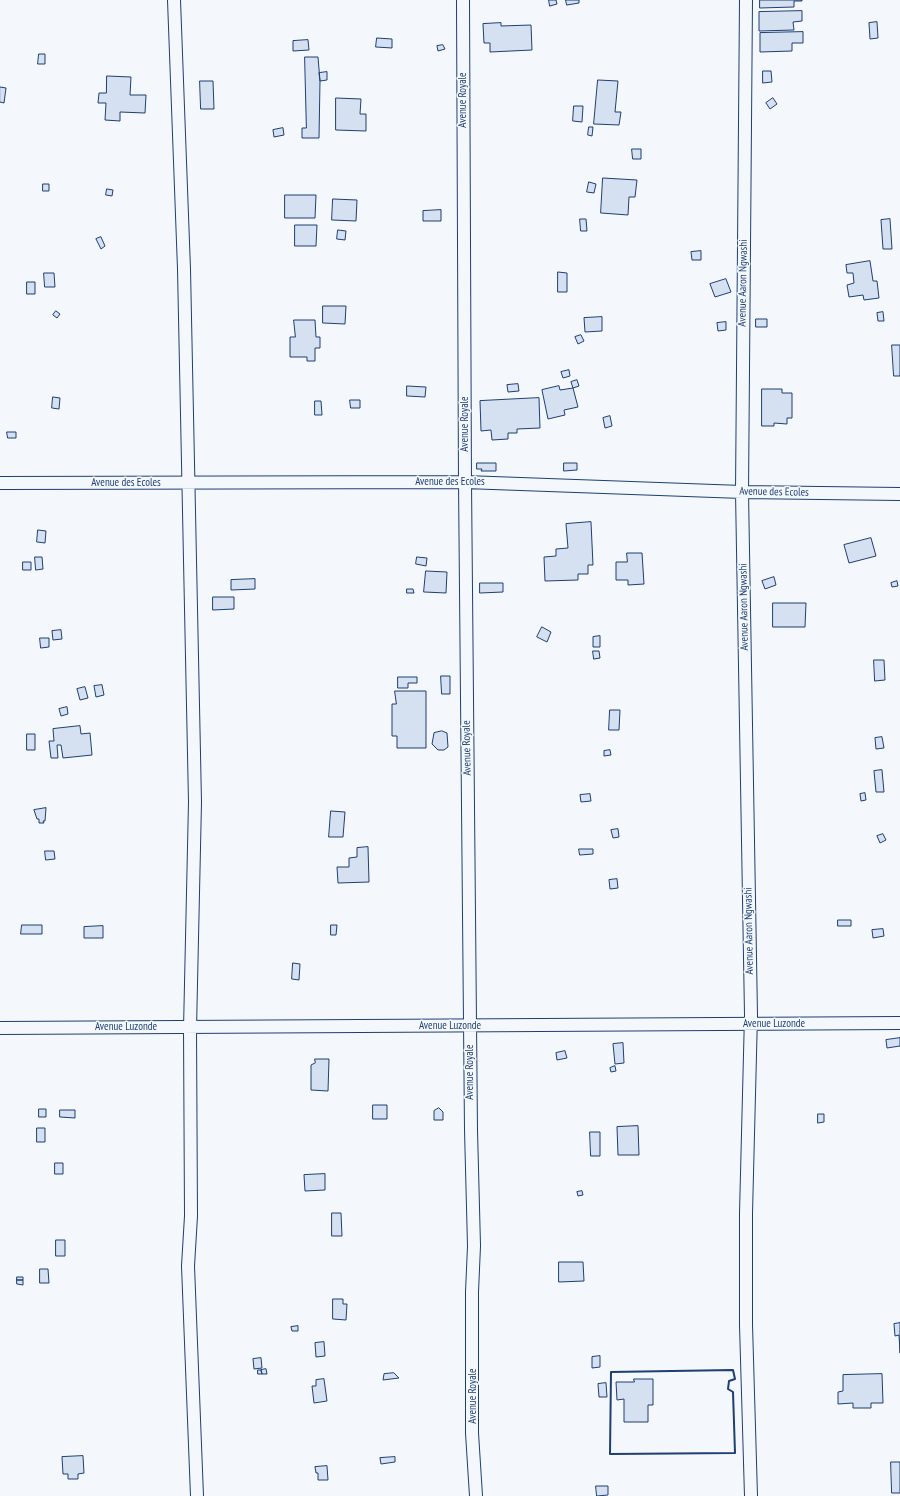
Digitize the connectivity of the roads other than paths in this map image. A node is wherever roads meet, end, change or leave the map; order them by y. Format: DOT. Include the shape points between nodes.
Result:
graph roads {
  1 [pos="174,0"];
  2 [pos="463,0"];
  3 [pos="746,0"];
  4 [pos="188,482"];
  5 [pos="465,482"];
  6 [pos="0,483"];
  7 [pos="742,492"];
  8 [pos="900,494"];
  9 [pos="750,1024"];
  10 [pos="900,1024"];
  11 [pos="470,1026"];
  12 [pos="190,1027"];
  13 [pos="0,1028"];
  14 [pos="197,1496"];
  15 [pos="476,1496"];
  16 [pos="751,1496"];
  1 -- 4 [label="street" via="184,269"];
  2 -- 5 [label="street, Avenue Royale"];
  3 -- 7 [label="street, Avenue Aaron Ngwashi"];
  4 -- 5 [label="street, Avenue des Ecoles"];
  4 -- 6 [label="street, Avenue des Ecoles"];
  4 -- 12 [label="street" via="195,802"];
  5 -- 7 [label="street, Avenue des Ecoles"];
  5 -- 11 [label="street, Avenue Royale"];
  7 -- 8 [label="street, Avenue des Ecoles"];
  7 -- 9 [label="street, Avenue Aaron Ngwashi"];
  9 -- 10 [label="street, Avenue Luzonde"];
  9 -- 11 [label="street, Avenue Luzonde"];
  9 -- 16 [label="street, Avenue Aaron Ngwashi" via="746,1325"];
  11 -- 12 [label="street, Avenue Luzonde"];
  11 -- 15 [label="street, Avenue Royale" via="474,1246 472,1433"];
  12 -- 13 [label="street, Avenue Luzonde"];
  12 -- 14 [label="street" via="191,1202 188,1266"];
}
